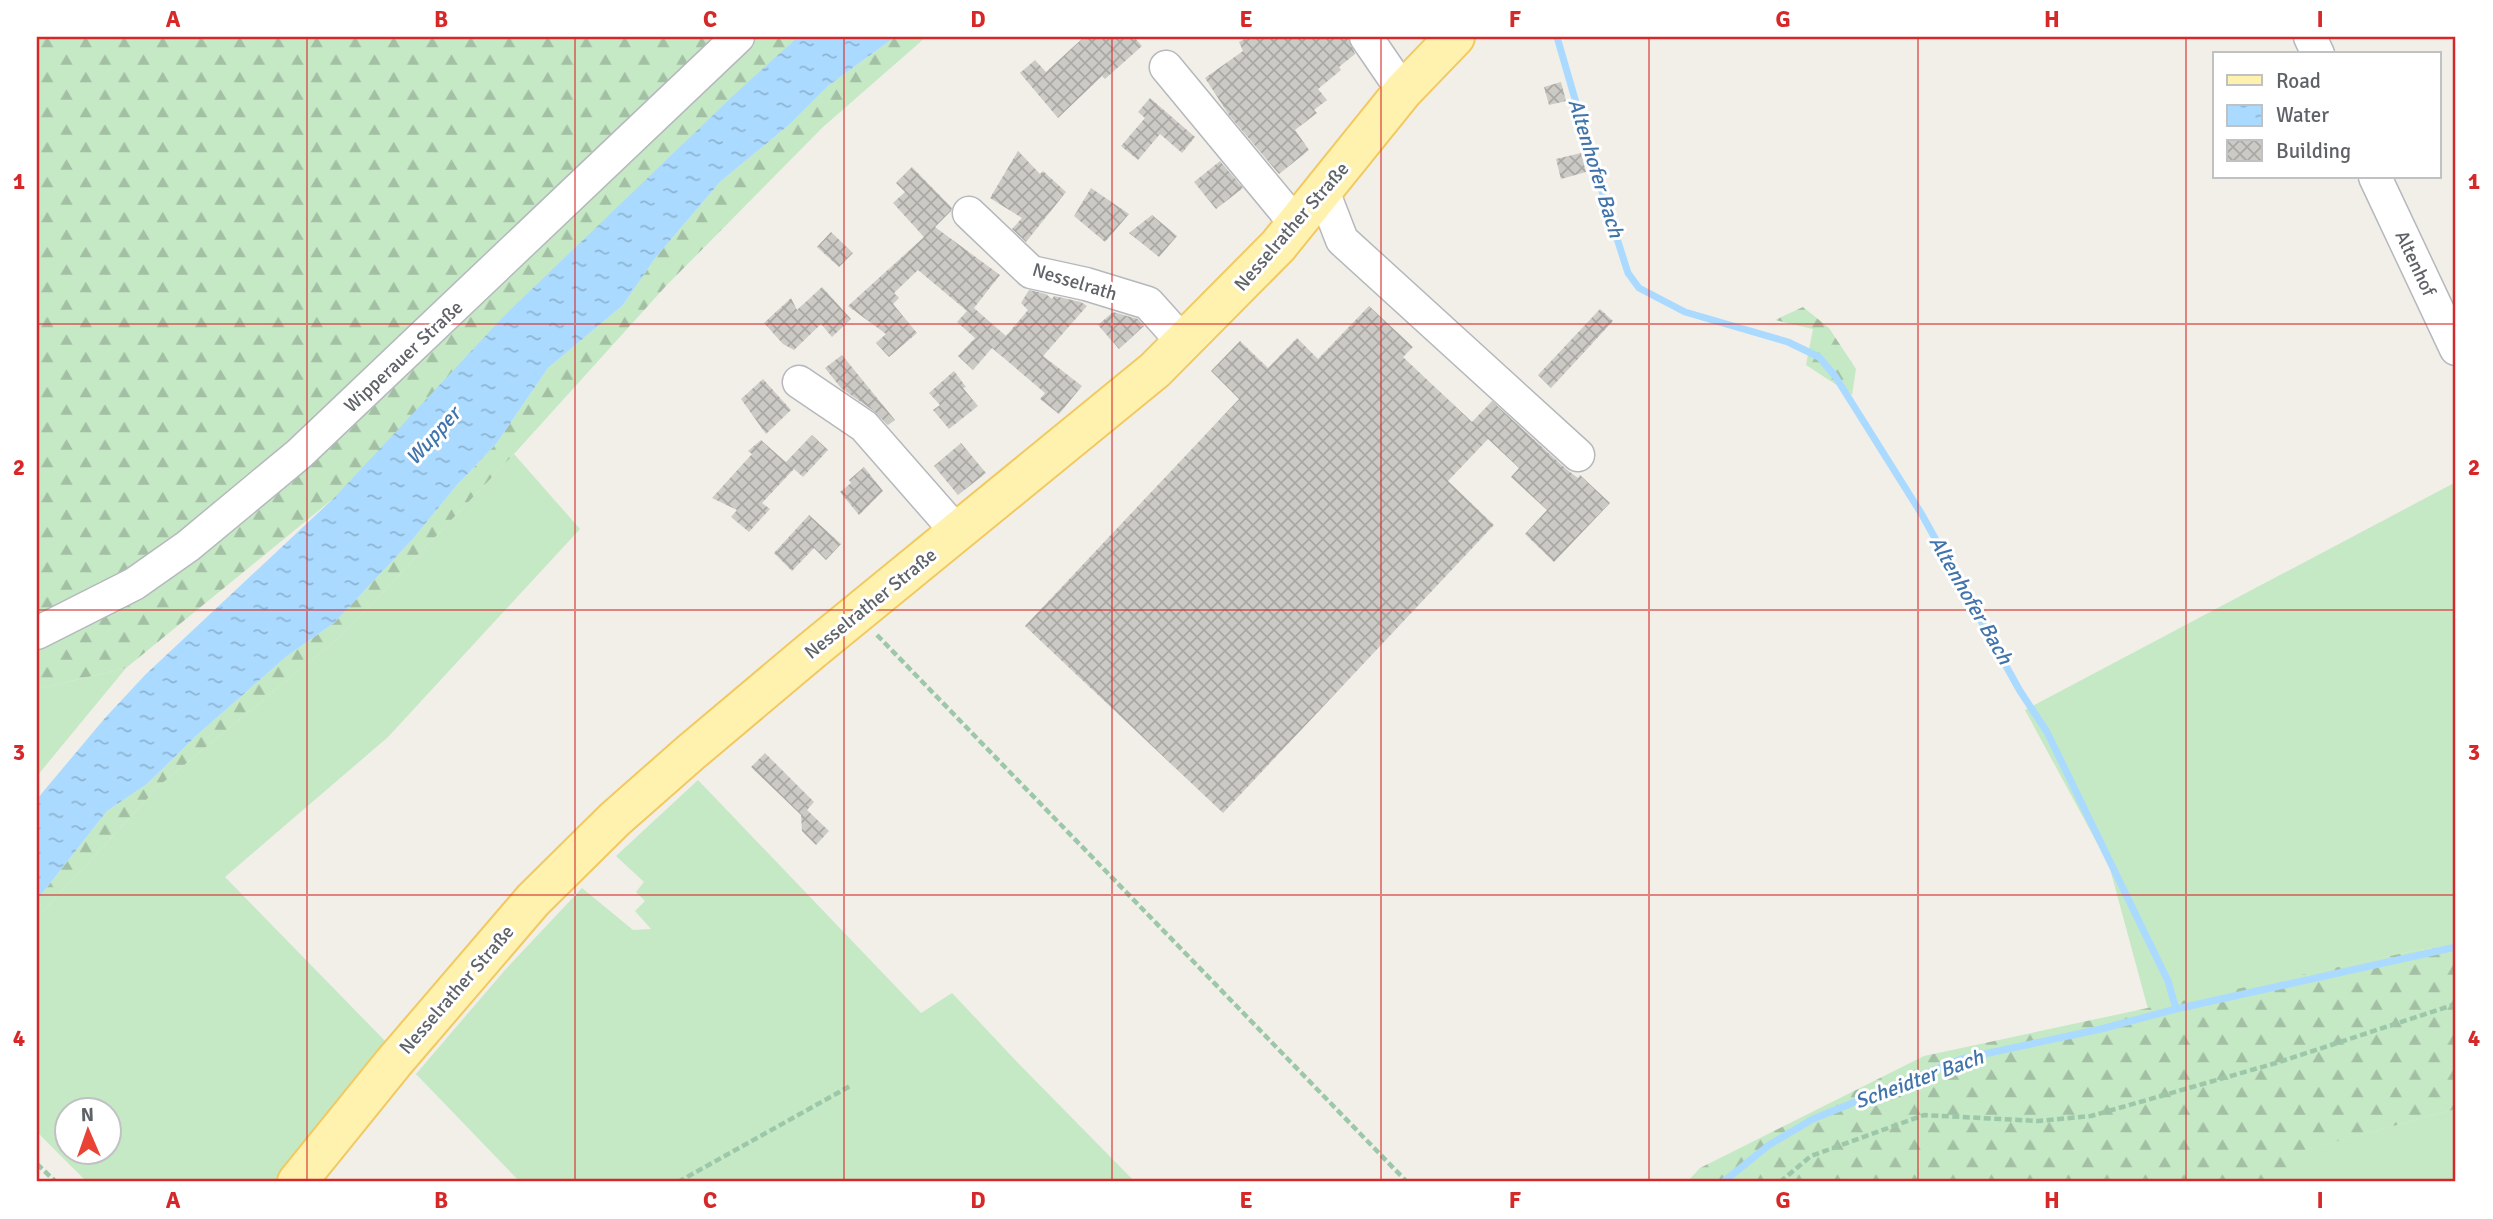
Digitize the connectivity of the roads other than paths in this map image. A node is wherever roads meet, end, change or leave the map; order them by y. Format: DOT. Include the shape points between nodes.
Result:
graph roads {
  1 [pos="738,37"];
  2 [pos="1366,37"];
  3 [pos="1455,37"];
  4 [pos="1166,68"];
  5 [pos="1403,91"];
  6 [pos="2375,178"];
  7 [pos="1323,191"];
  8 [pos="969,212"];
  9 [pos="1296,224"];
  10 [pos="1184,342"];
  11 [pos="2456,349"];
  12 [pos="799,382"];
  13 [pos="1578,455"];
  14 [pos="957,532"];
  15 [pos="37,633"];
  16 [pos="297,1182"];
  1 -- 15 [label="street, Wipperauer Straße" via="299,454 188,546 134,584"];
  2 -- 5 [label="street"];
  3 -- 5 [label="main road, Nesselrather Straße"];
  4 -- 9 [label="street"];
  5 -- 7 [label="main road, Nesselrather Straße"];
  6 -- 11 [label="street, Altenhof"];
  7 -- 9 [label="main road, Nesselrather Straße"];
  7 -- 13 [label="street" via="1342,240"];
  8 -- 10 [label="street, Nesselrath" via="1031,272 1148,303"];
  9 -- 10 [label="main road, Nesselrather Straße"];
  10 -- 14 [label="main road, Nesselrather Straße"];
  12 -- 14 [label="street" via="864,426"];
  14 -- 16 [label="main road, Nesselrather Straße" via="690,753 533,900"];
}
